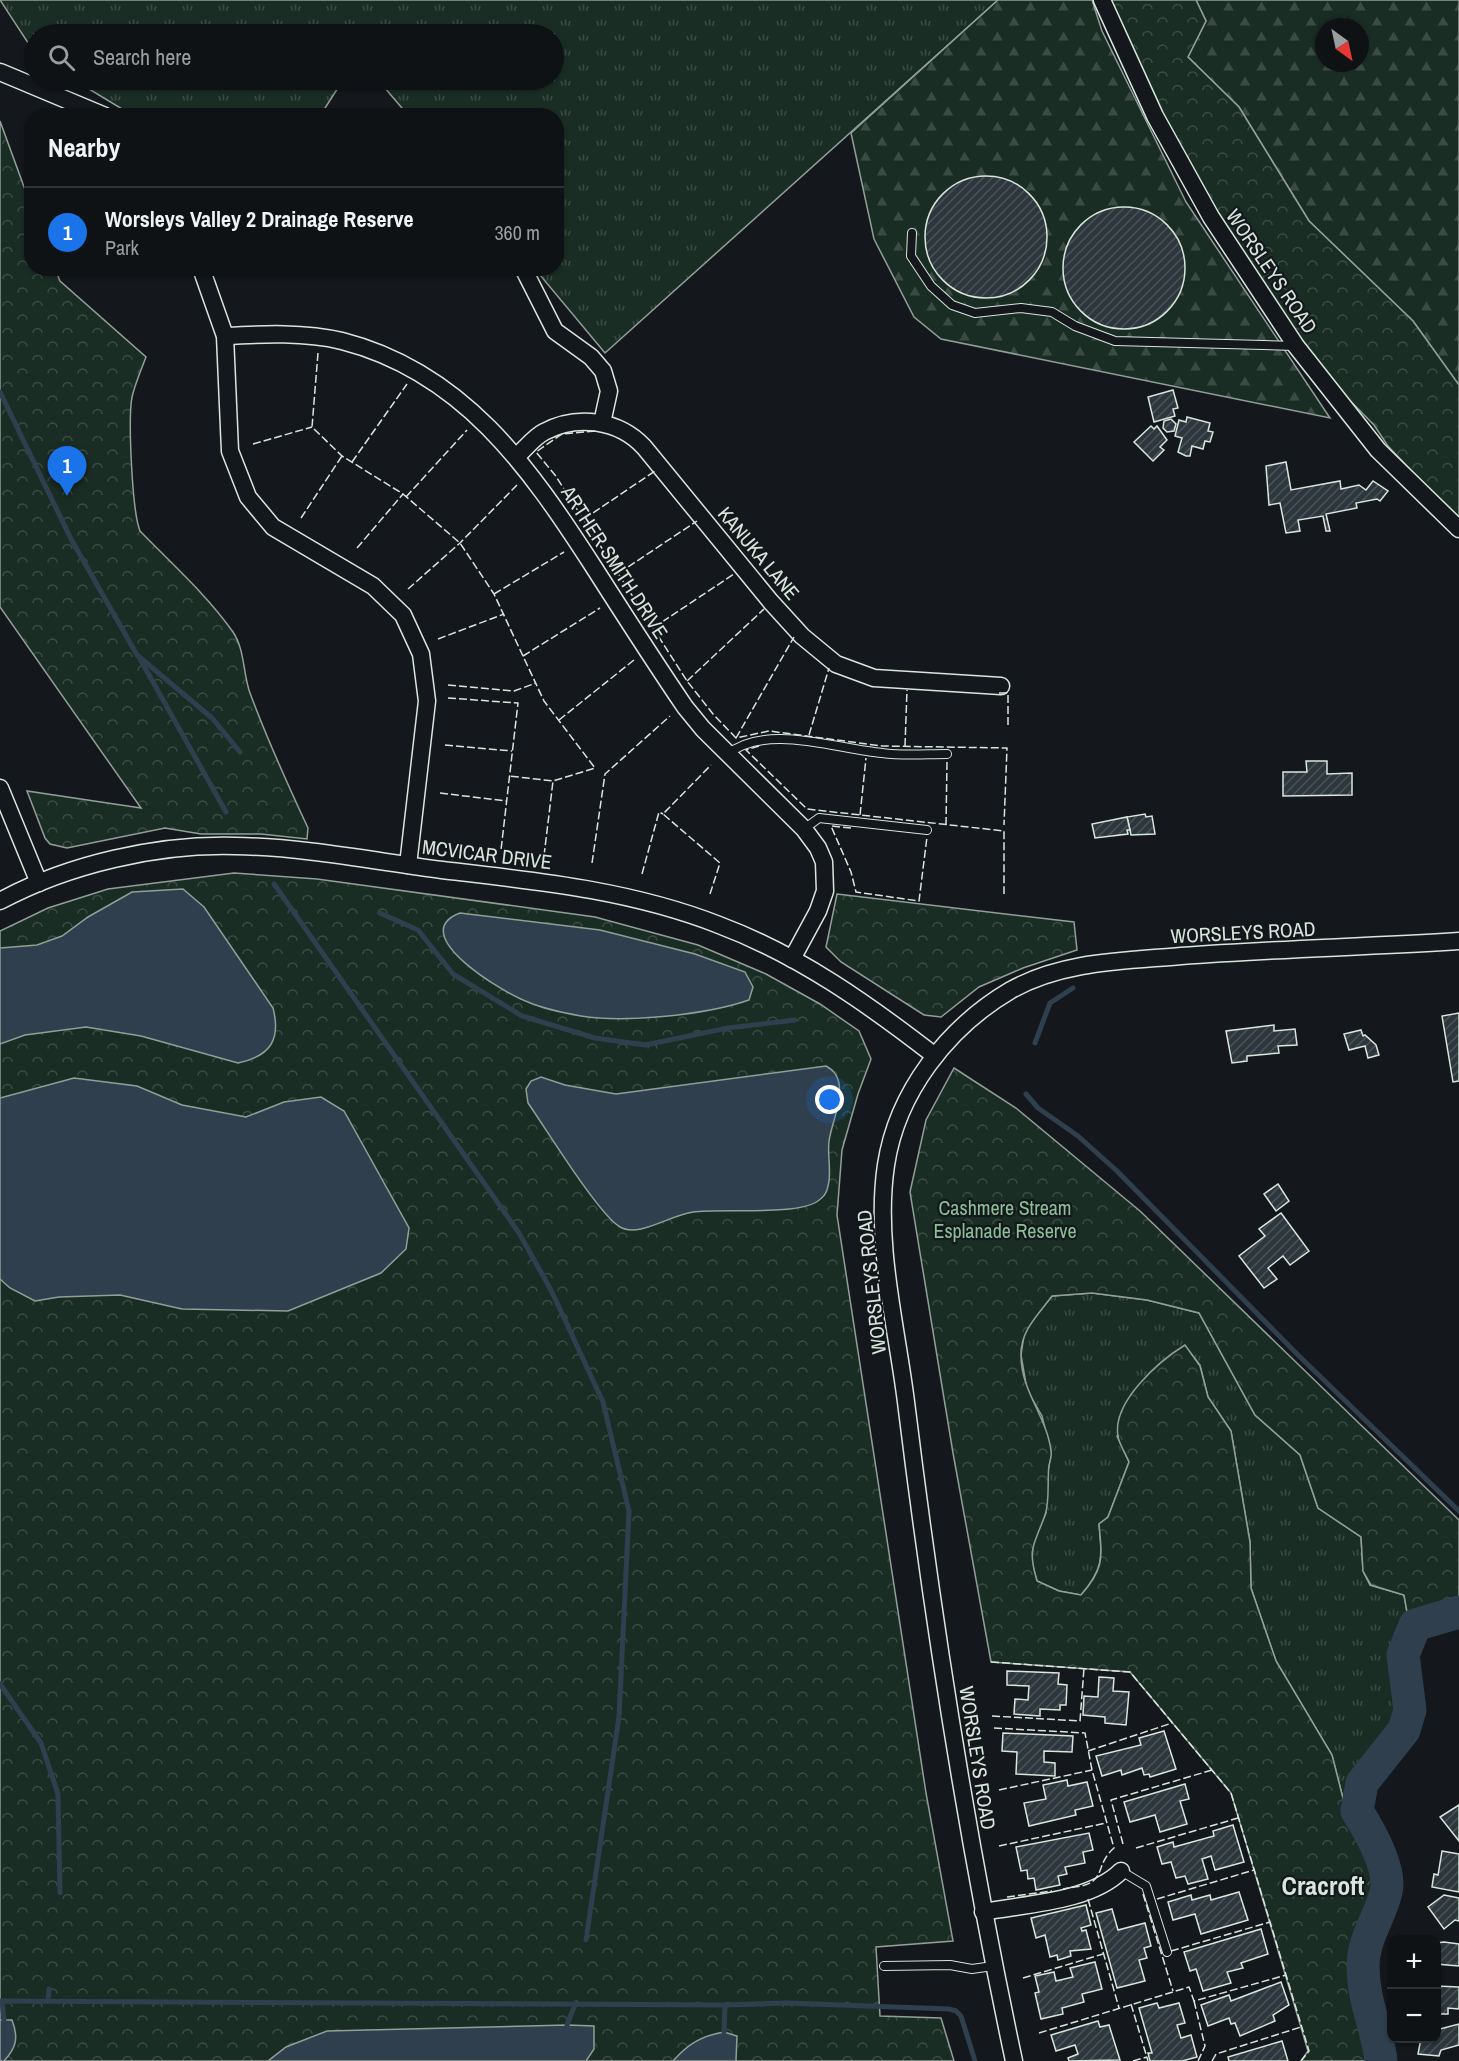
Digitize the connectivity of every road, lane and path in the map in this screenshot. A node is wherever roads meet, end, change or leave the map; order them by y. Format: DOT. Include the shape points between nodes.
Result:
graph roads {
  1 [pos="1102,0"];
  2 [pos="0,72"];
  3 [pos="24,82"];
  4 [pos="43,90"];
  5 [pos="86,108"];
  6 [pos="912,233"];
  7 [pos="204,276"];
  8 [pos="527,276"];
  9 [pos="225,336"];
  10 [pos="1296,346"];
  11 [pos="602,423"];
  12 [pos="516,457"];
  13 [pos="1459,529"];
  14 [pos="1001,686"];
  15 [pos="728,754"];
  16 [pos="947,754"];
  17 [pos="0,788"];
  18 [pos="804,829"];
  19 [pos="927,830"];
  20 [pos="408,866"];
  21 [pos="39,883"];
  22 [pos="0,901"];
  23 [pos="1459,941"];
  24 [pos="792,959"];
  25 [pos="934,1056"];
  26 [pos="1121,1871"];
  27 [pos="983,1912"];
  28 [pos="1167,1953"];
  29 [pos="884,1966"];
  30 [pos="993,1966"];
  31 [pos="1014,2061"];
  1 -- 10 [label="street, WORSLEYS ROAD" via="1155,116 1211,217"];
  2 -- 3 [label="street"];
  4 -- 5 [label="street"];
  6 -- 10 [label="lane" via="911,256 931,286 952,305 975,313 1021,308 1052,312 1075,326 1115,341"];
  7 -- 9 [label="street"];
  8 -- 11 [label="street" via="555,331 591,357 603,371 609,391"];
  9 -- 12 [label="street, ARTHER SMITH DRIVE" via="322,337 402,362 459,400"];
  9 -- 20 [label="street" via="230,451 248,497 273,527 373,586 403,615 421,654 427,701"];
  10 -- 13 [label="street, WORSLEYS ROAD" via="1378,450"];
  11 -- 12 [label="street, KANUKA LANE" via="577,421 560,425 542,433"];
  11 -- 14 [label="street, KANUKA LANE" via="637,440 771,602 802,636 836,664 874,678"];
  12 -- 15 [label="street, ARTHER SMITH DRIVE" via="545,492 685,707"];
  15 -- 16 [label="lane" via="768,738 884,754"];
  15 -- 18 [label="street, ARTHER SMITH DRIVE"];
  17 -- 21 [label="street"];
  18 -- 19 [label="lane" via="819,818"];
  18 -- 24 [label="street, ARTHER SMITH DRIVE" via="825,862 826,885 818,911"];
  20 -- 21 [label="street, MCVICAR DRIVE" via="272,848 202,847 134,856"];
  20 -- 24 [label="street, MCVICAR DRIVE" via="557,884 636,899 720,925"];
  21 -- 22 [label="street, MCVICAR DRIVE"];
  23 -- 25 [label="street, WORSLEYS ROAD" via="1233,952 1071,968 1010,991 957,1031"];
  24 -- 25 [label="street, MCVICAR DRIVE" via="857,998"];
  25 -- 27 [label="street, WORSLEYS ROAD" via="916,1082 893,1134 886,1163 883,1222 922,1529"];
  26 -- 27 [label="street" via="1091,1892"];
  26 -- 28 [label="lane" via="1146,1886"];
  27 -- 30 [label="street, WORSLEYS ROAD"];
  29 -- 30 [label="lane"];
  30 -- 31 [label="street, WORSLEYS ROAD"];
}
